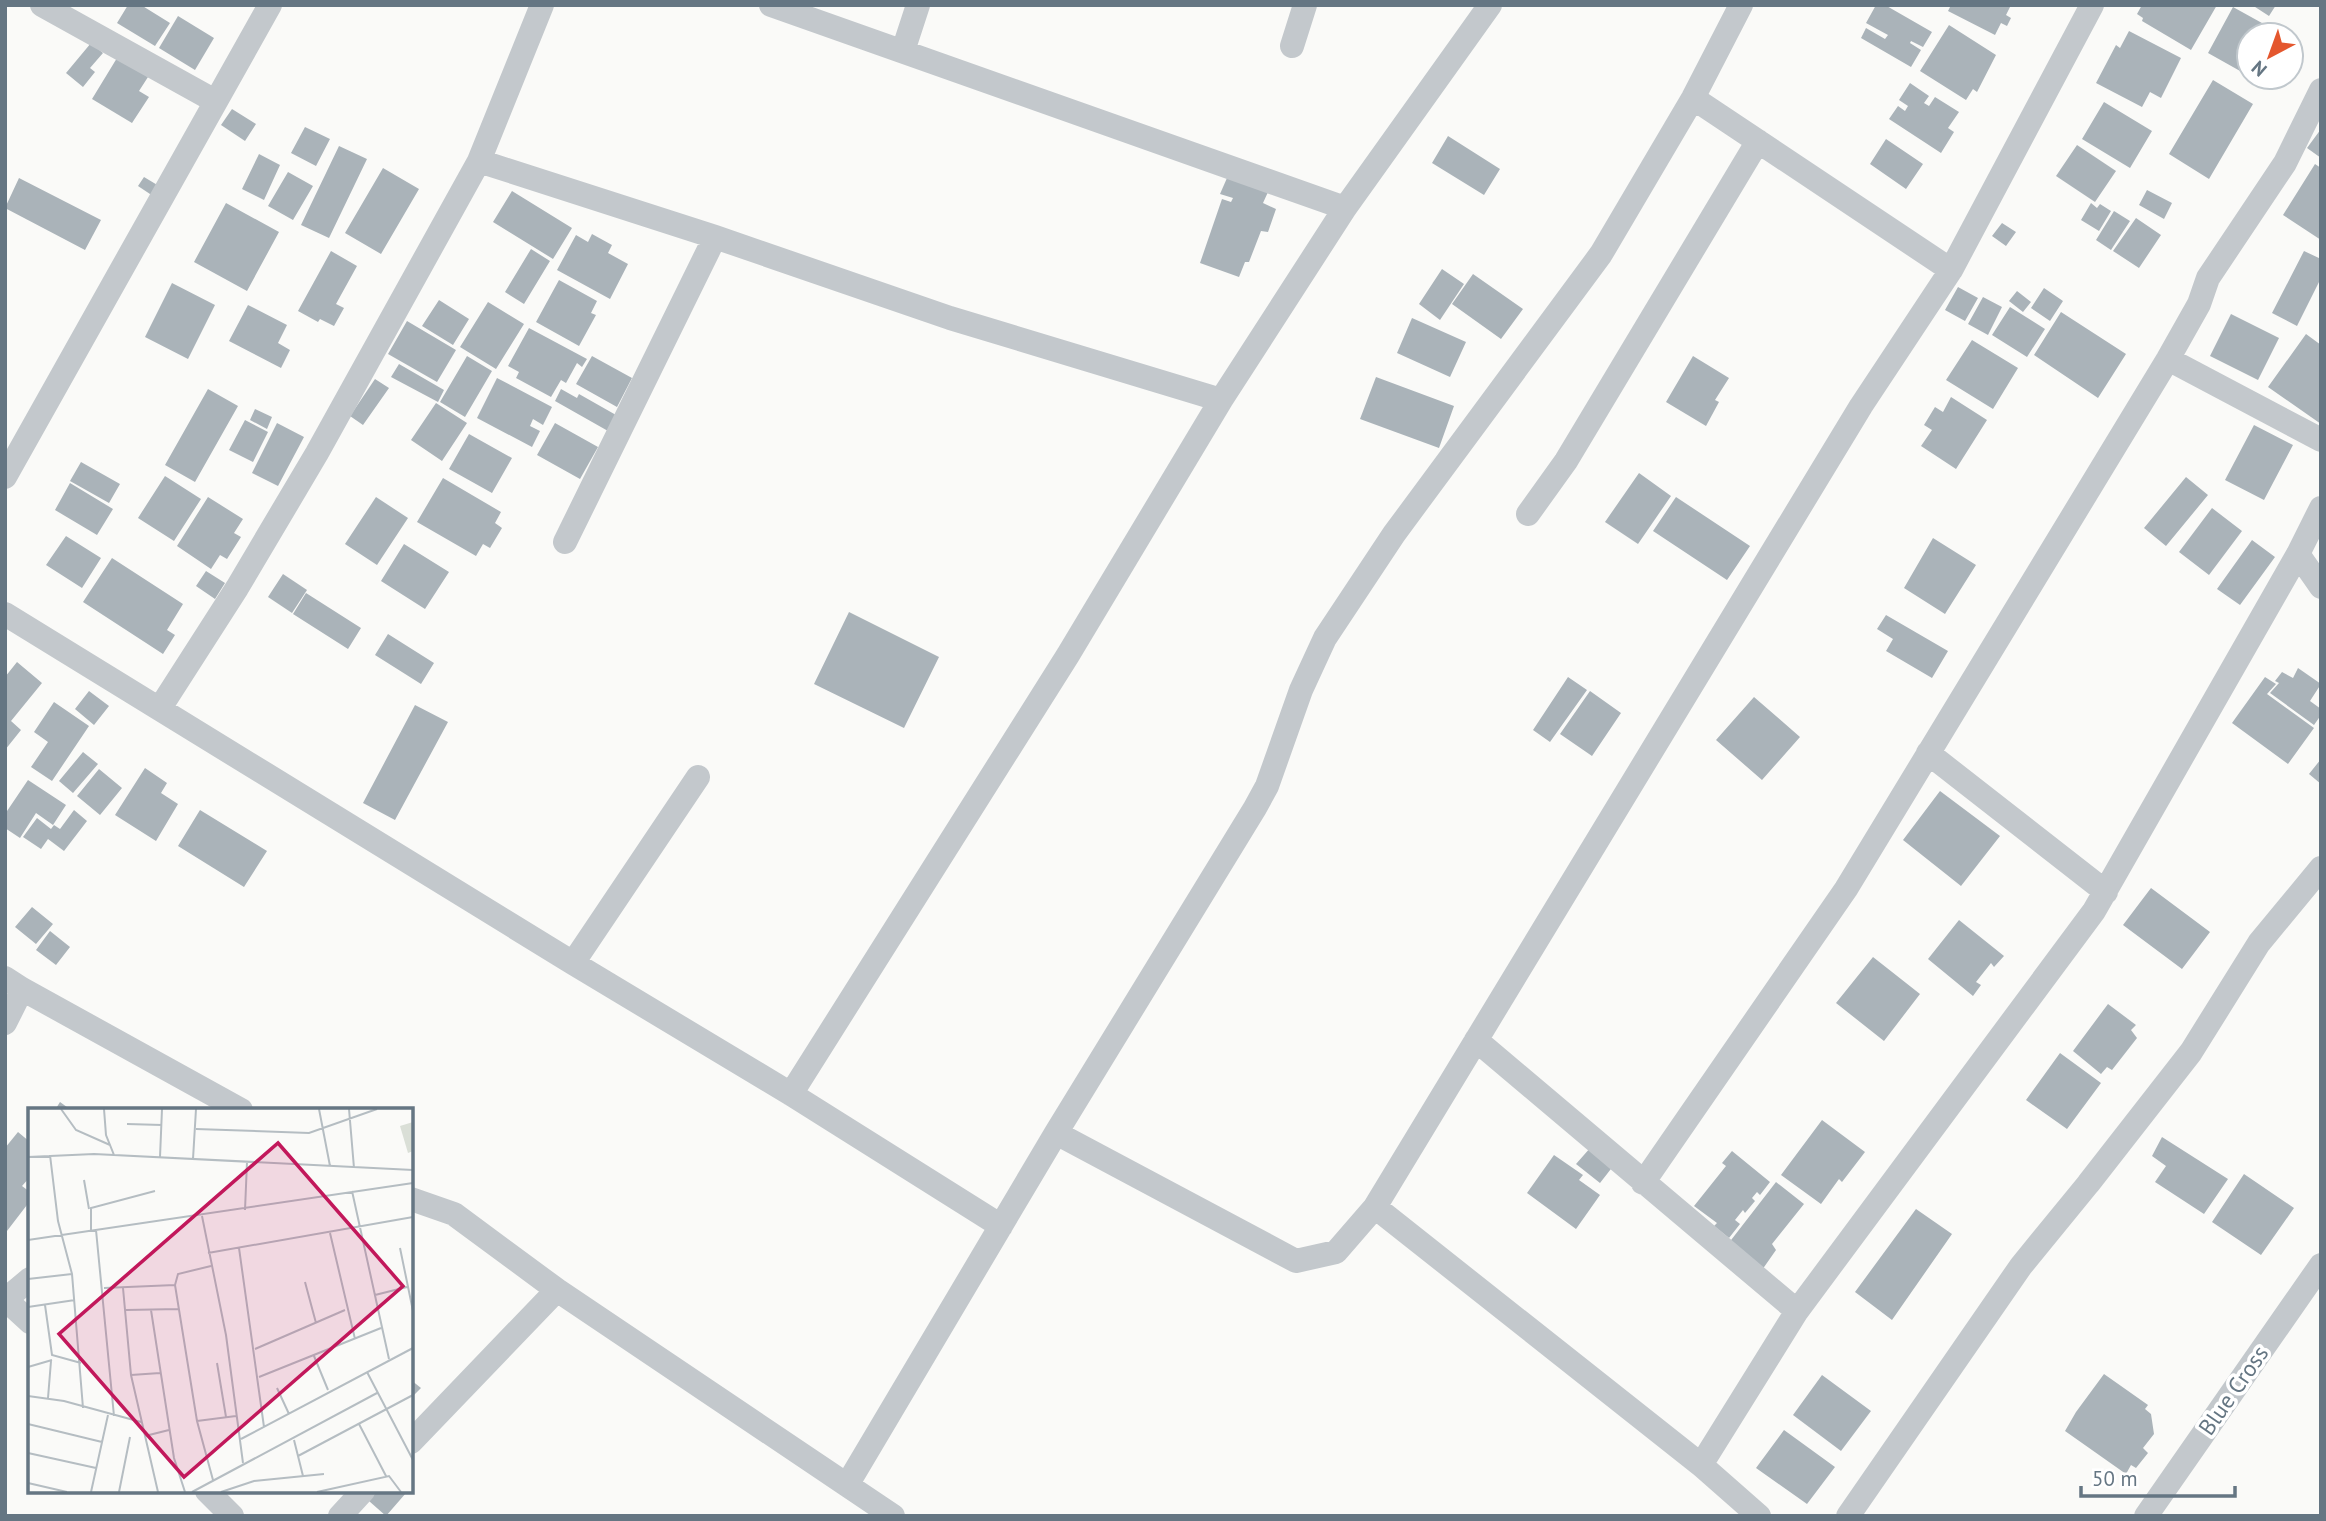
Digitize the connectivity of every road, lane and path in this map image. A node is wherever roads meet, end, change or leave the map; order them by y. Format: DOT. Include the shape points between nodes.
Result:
graph roads {
  1 [pos="42,5"];
  2 [pos="270,5"];
  3 [pos="542,5"];
  4 [pos="771,5"];
  5 [pos="918,5"];
  6 [pos="1305,5"];
  7 [pos="1490,5"];
  8 [pos="1741,5"];
  9 [pos="2092,5"];
  10 [pos="1292,46"];
  11 [pos="903,51"];
  12 [pos="2321,90"];
  13 [pos="1693,98"];
  14 [pos="215,101"];
  15 [pos="1758,141"];
  16 [pos="479,161"];
  17 [pos="1345,208"];
  18 [pos="715,237"];
  19 [pos="1951,270"];
  20 [pos="2168,359"];
  21 [pos="1221,400"];
  22 [pos="2321,440"];
  23 [pos="5,477"];
  24 [pos="2321,508"];
  25 [pos="1528,514"];
  26 [pos="565,542"];
  27 [pos="2298,554"];
  28 [pos="2321,587"];
  29 [pos="5,614"];
  30 [pos="160,708"];
  31 [pos="1928,753"];
  32 [pos="698,777"];
  33 [pos="2321,868"];
  34 [pos="2106,892"];
  35 [pos="573,963"];
  36 [pos="14,983"];
  37 [pos="5,1023"];
  38 [pos="1476,1040"];
  39 [pos="792,1094"];
  40 [pos="237,1108"];
  41 [pos="1056,1133"];
  42 [pos="1643,1183"];
  43 [pos="413,1200"];
  44 [pos="1375,1207"];
  45 [pos="1000,1226"];
  46 [pos="2321,1265"];
  47 [pos="28,1281"];
  48 [pos="556,1290"];
  49 [pos="6,1299"];
  50 [pos="1797,1311"];
  51 [pos="28,1320"];
  52 [pos="413,1439"];
  53 [pos="1701,1465"];
  54 [pos="846,1485"];
  55 [pos="208,1493"];
  56 [pos="361,1493"];
  57 [pos="232,1516"];
  58 [pos="340,1516"];
  59 [pos="893,1516"];
  60 [pos="1759,1516"];
  61 [pos="1848,1516"];
  62 [pos="2146,1516"];
  1 -- 14 [label="street"];
  2 -- 14 [label="street"];
  3 -- 16 [label="street"];
  4 -- 11 [label="street"];
  5 -- 11 [label="street"];
  6 -- 10 [label="street"];
  7 -- 17 [label="street"];
  8 -- 13 [label="street"];
  9 -- 19 [label="street"];
  11 -- 17 [label="street"];
  12 -- 20 [label="street" via="2284,163 2208,278"];
  13 -- 15 [label="street"];
  13 -- 41 [label="street" via="1601,254 1394,534 1325,638 1255,808"];
  14 -- 23 [label="street"];
  15 -- 19 [label="street"];
  15 -- 25 [label="street" via="1566,461"];
  16 -- 18 [label="street"];
  16 -- 30 [label="street" via="317,453"];
  17 -- 21 [label="street"];
  18 -- 21 [label="street" via="950,318"];
  18 -- 26 [label="street"];
  19 -- 38 [label="street" via="1861,406"];
  20 -- 22 [label="street"];
  20 -- 31 [label="street"];
  21 -- 39 [label="street" via="1068,655"];
  24 -- 27 [label="street"];
  27 -- 28 [label="street"];
  27 -- 34 [label="street"];
  29 -- 30 [label="street"];
  30 -- 35 [label="street"];
  31 -- 34 [label="street"];
  31 -- 42 [label="street" via="1846,889"];
  32 -- 35 [label="street"];
  33 -- 61 [label="street" via="2259,943 2191,1052 2021,1266"];
  34 -- 50 [label="street"];
  35 -- 39 [label="street"];
  36 -- 37 [label="street"];
  36 -- 40 [label="street"];
  38 -- 42 [label="street"];
  38 -- 44 [label="street"];
  39 -- 45 [label="street"];
  41 -- 44 [label="street" via="1296,1261 1336,1252"];
  41 -- 45 [label="street"];
  42 -- 50 [label="street"];
  43 -- 48 [label="street" via="454,1214"];
  44 -- 53 [label="street"];
  45 -- 54 [label="street"];
  46 -- 62 [label="street, Blue Cross"];
  47 -- 49 [label="street"];
  48 -- 52 [label="street"];
  48 -- 54 [label="street"];
  49 -- 51 [label="street"];
  50 -- 53 [label="street"];
  53 -- 60 [label="street"];
  54 -- 59 [label="street"];
  55 -- 57 [label="street"];
  56 -- 58 [label="street"];
}
